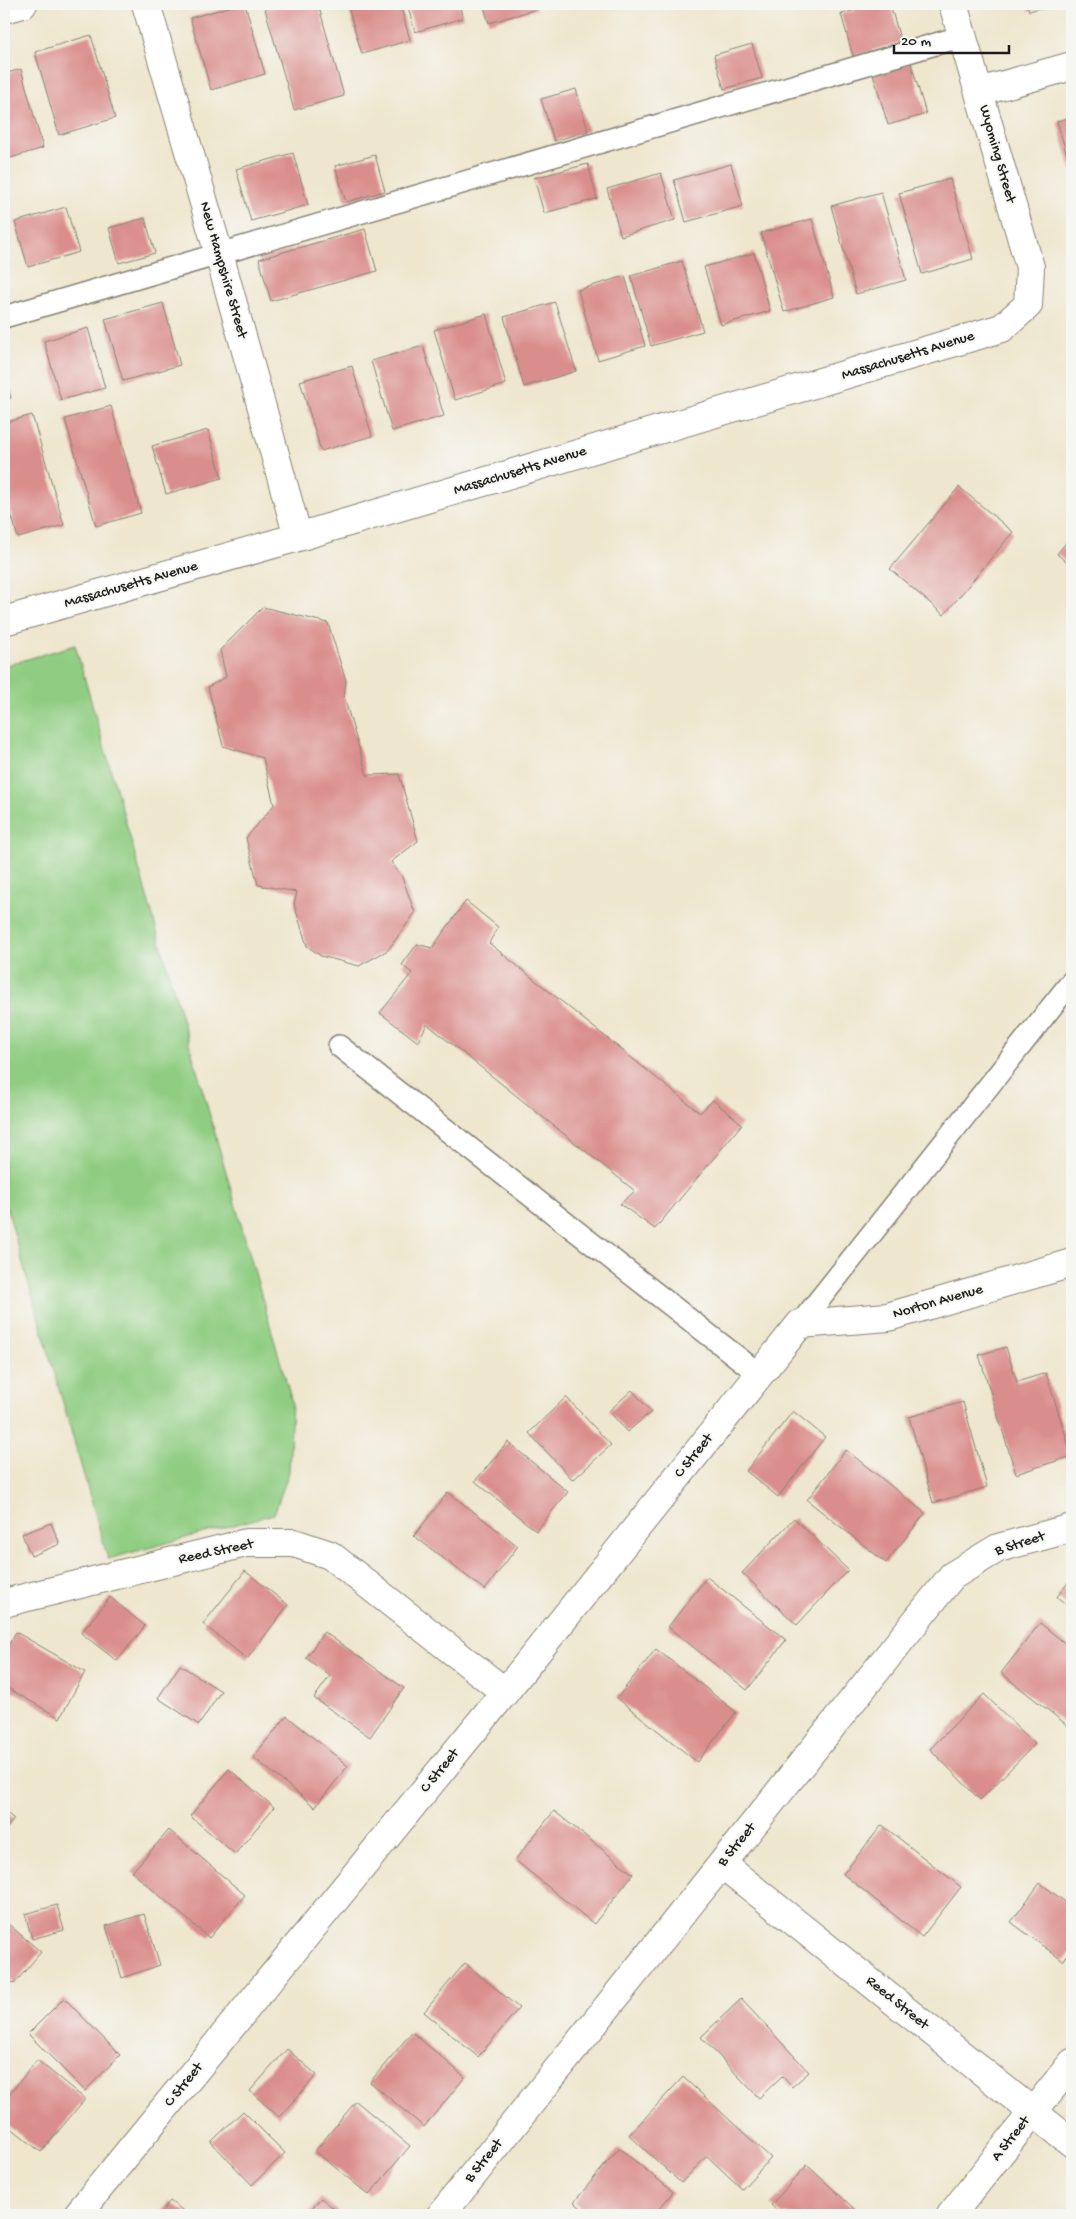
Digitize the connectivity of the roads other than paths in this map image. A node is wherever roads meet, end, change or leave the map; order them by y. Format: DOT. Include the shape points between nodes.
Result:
graph roads {
  1 [pos="23,4"];
  2 [pos="146,4"];
  3 [pos="953,4"];
  4 [pos="4,9"];
  5 [pos="963,36"];
  6 [pos="1072,66"];
  7 [pos="979,92"];
  8 [pos="219,254"];
  9 [pos="1028,305"];
  10 [pos="4,317"];
  11 [pos="298,537"];
  12 [pos="4,621"];
  13 [pos="1072,980"];
  14 [pos="339,1046"];
  15 [pos="1072,1263"];
  16 [pos="800,1324"];
  17 [pos="759,1374"];
  18 [pos="1072,1528"];
  19 [pos="4,1603"];
  20 [pos="504,1692"];
  21 [pos="722,1864"];
  22 [pos="1072,2063"];
  23 [pos="1033,2112"];
  24 [pos="1072,2143"];
  25 [pos="77,2215"];
  26 [pos="440,2215"];
  27 [pos="951,2215"];
  1 -- 4 [label="street"];
  2 -- 8 [label="street, New Hampshire Street"];
  3 -- 5 [label="street, Wyoming Street"];
  5 -- 7 [label="street, Wyoming Street"];
  5 -- 8 [label="lane"];
  6 -- 7 [label="street"];
  7 -- 9 [label="street, Wyoming Street" via="1030,267"];
  8 -- 10 [label="lane"];
  8 -- 11 [label="street, New Hampshire Street"];
  9 -- 11 [label="street, Massachusetts Avenue" via="1002,328"];
  11 -- 12 [label="street, Massachusetts Avenue"];
  13 -- 16 [label="lane"];
  14 -- 17 [label="lane"];
  15 -- 16 [label="street, Norton Avenue" via="888,1316"];
  16 -- 17 [label="street, C Street"];
  17 -- 20 [label="street, C Street"];
  18 -- 21 [label="street, B Street" via="998,1548 952,1576"];
  19 -- 20 [label="street, Reed Street" via="246,1543 294,1543 330,1555"];
  20 -- 25 [label="street, C Street"];
  21 -- 23 [label="street, Reed Street"];
  21 -- 26 [label="street, B Street"];
  22 -- 23 [label="street, A Street"];
  23 -- 24 [label="street, Reed Street"];
  23 -- 27 [label="street, A Street"];
}
